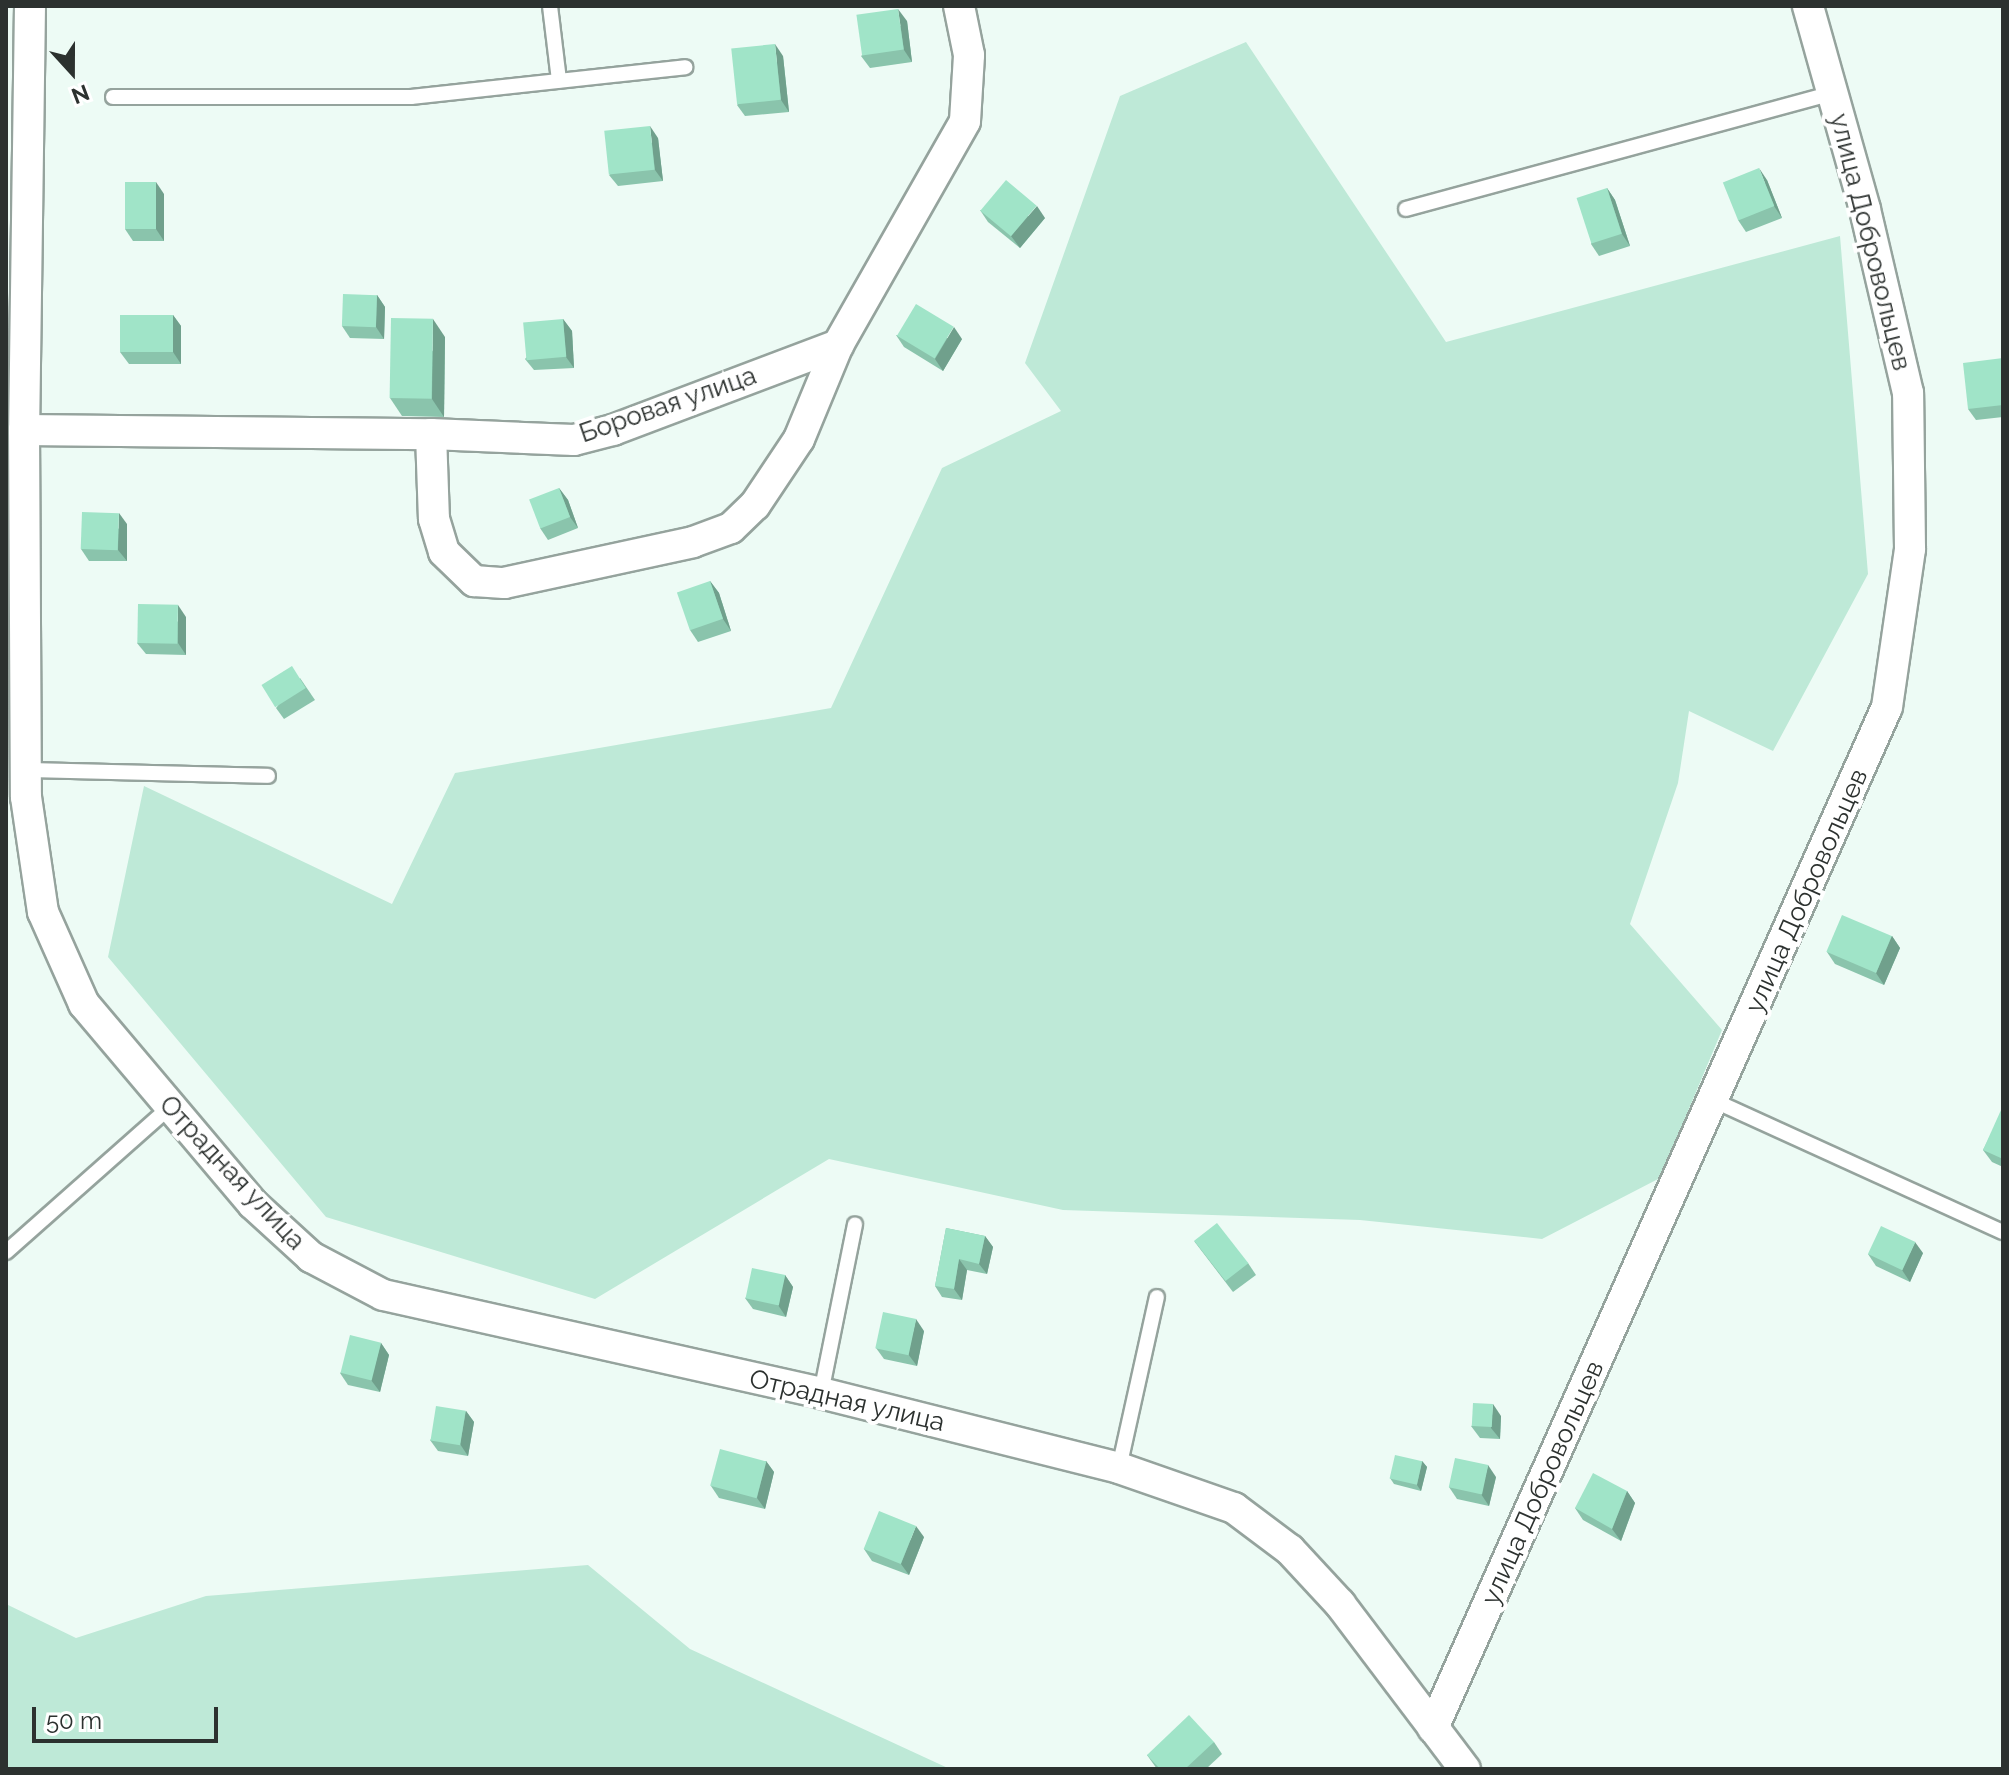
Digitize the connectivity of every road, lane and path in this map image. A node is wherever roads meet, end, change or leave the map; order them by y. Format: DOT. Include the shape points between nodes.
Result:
graph roads {
  1 [pos="30,6"];
  2 [pos="550,6"];
  3 [pos="959,6"];
  4 [pos="1808,6"];
  5 [pos="685,67"];
  6 [pos="559,80"];
  7 [pos="1832,93"];
  8 [pos="113,97"];
  9 [pos="1406,209"];
  10 [pos="838,345"];
  11 [pos="24,430"];
  12 [pos="431,434"];
  13 [pos="268,776"];
  14 [pos="19,788"];
  15 [pos="1715,1101"];
  16 [pos="169,1108"];
  17 [pos="855,1224"];
  18 [pos="2003,1232"];
  19 [pos="6,1252"];
  20 [pos="1157,1297"];
  21 [pos="821,1393"];
  22 [pos="1119,1468"];
  23 [pos="1433,1728"];
  24 [pos="1465,1769"];
  1 -- 11 [label="street, Отрадная улица"];
  2 -- 6 [label="lane"];
  3 -- 10 [label="street" via="969,55 965,121"];
  4 -- 7 [label="street, улица Добровольцев"];
  5 -- 6 [label="lane"];
  6 -- 8 [label="lane" via="411,97"];
  7 -- 9 [label="lane"];
  7 -- 15 [label="street, улица Добровольцев" via="1908,393 1910,549 1887,707"];
  10 -- 12 [label="street, Боровая улица" via="574,440"];
  10 -- 12 [label="street" via="799,439 755,505 731,528 679,545 504,583 474,581 444,552 434,519"];
  11 -- 12 [label="street, Боровая улица"];
  11 -- 14 [label="street, Отрадная улица"];
  13 -- 14 [label="lane"];
  14 -- 16 [label="street, Отрадная улица" via="43,912 84,1004"];
  15 -- 18 [label="lane"];
  15 -- 23 [label="street, улица Добровольцев"];
  16 -- 19 [label="lane"];
  16 -- 21 [label="street, Отрадная улица" via="253,1204 311,1257 383,1295"];
  17 -- 21 [label="lane"];
  20 -- 22 [label="lane"];
  21 -- 22 [label="street, Отрадная улица"];
  22 -- 23 [label="street, Отрадная улица" via="1234,1508 1290,1550 1340,1604"];
  23 -- 24 [label="street, Отрадная улица"];
}
